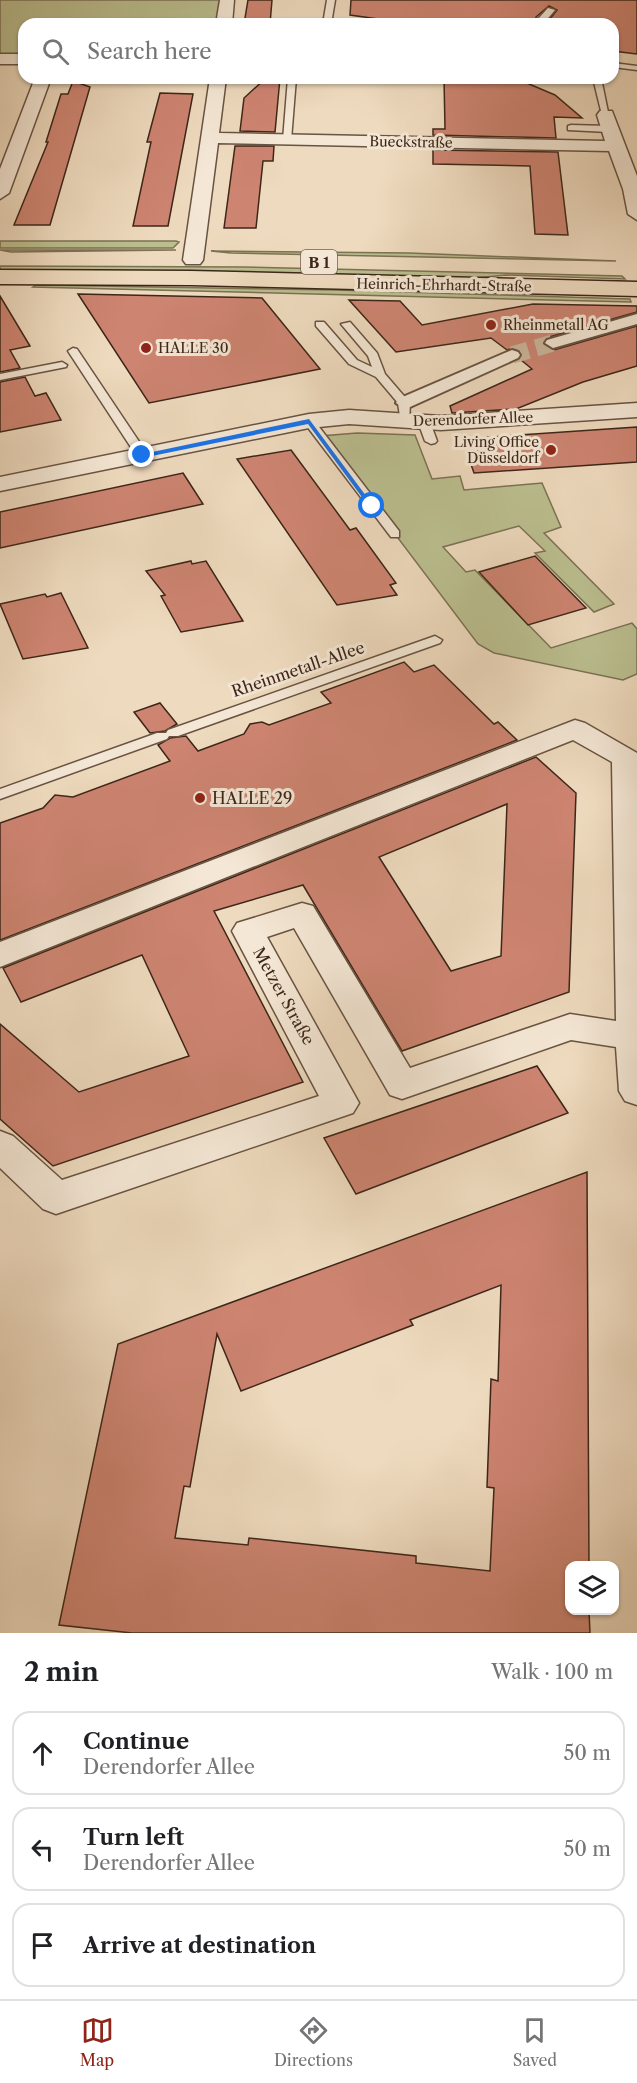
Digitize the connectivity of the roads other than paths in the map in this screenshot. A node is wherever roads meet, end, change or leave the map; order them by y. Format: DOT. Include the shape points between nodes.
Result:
graph roads {
  1 [pos="227,0"];
  2 [pos="331,0"];
  3 [pos="555,5"];
  4 [pos="225,18"];
  5 [pos="328,18"];
  6 [pos="543,18"];
  7 [pos="0,59"];
  8 [pos="18,59"];
  9 [pos="619,66"];
  10 [pos="637,68"];
  11 [pos="41,84"];
  12 [pos="217,84"];
  13 [pos="292,84"];
  14 [pos="598,84"];
  15 [pos="571,128"];
  16 [pos="609,130"];
  17 [pos="210,138"];
  18 [pos="287,140"];
  19 [pos="0,193"];
  20 [pos="637,201"];
  21 [pos="637,214"];
  22 [pos="0,259"];
  23 [pos="193,260"];
  24 [pos="637,270"];
  25 [pos="0,278"];
  26 [pos="637,289"];
  27 [pos="637,318"];
  28 [pos="320,324"];
  29 [pos="346,324"];
  30 [pos="553,343"];
  31 [pos="73,351"];
  32 [pos="512,355"];
  33 [pos="62,365"];
  34 [pos="380,375"];
  35 [pos="0,377"];
  36 [pos="637,410"];
  37 [pos="309,421"];
  38 [pos="416,422"];
  39 [pos="142,455"];
  40 [pos="0,484"];
  41 [pos="395,534"];
  42 [pos="435,640"];
  43 [pos="0,794"];
  44 [pos="0,955"];
  45 [pos="633,1037"];
  46 [pos="637,1091"];
  47 [pos="0,1146"];
  1 -- 4 [label="street"];
  2 -- 5 [label="lane"];
  3 -- 6 [label="lane"];
  7 -- 8 [label="street"];
  9 -- 10 [label="lane"];
  11 -- 19 [label="street"];
  12 -- 17 [label="street"];
  13 -- 18 [label="lane"];
  14 -- 16 [label="lane"];
  15 -- 16 [label="lane"];
  16 -- 18 [label="street, Bueckstraße"];
  16 -- 20 [label="street"];
  17 -- 18 [label="street, Bueckstraße"];
  17 -- 23 [label="street"];
  20 -- 21 [label="street"];
  22 -- 23 [label="main road, Heinrich-Ehrhardt-Straße / B 1"];
  23 -- 24 [label="main road, Heinrich-Ehrhardt-Straße / B 1"];
  25 -- 26 [label="main road, Heinrich-Ehrhardt-Straße / B 1" via="191,278"];
  27 -- 30 [label="street"];
  28 -- 34 [label="lane" via="353,362"];
  29 -- 34 [label="lane" via="373,355"];
  31 -- 39 [label="lane"];
  32 -- 38 [label="street"];
  33 -- 35 [label="lane"];
  34 -- 38 [label="lane"];
  36 -- 38 [label="street, Derendorfer Allee"];
  37 -- 38 [label="street, Derendorfer Allee" via="349,417"];
  37 -- 39 [label="street, Derendorfer Allee"];
  37 -- 41 [label="lane"];
  39 -- 40 [label="street, Derendorfer Allee"];
  42 -- 43 [label="lane, Rheinmetall-Allee"];
  44 -- 45 [label="street" via="575,729 626,758"];
  45 -- 46 [label="street"];
  45 -- 47 [label="street, Metzer Straße" via="570,1027 402,1085 302,914 248,931 341,1103 56,1198"];
}
